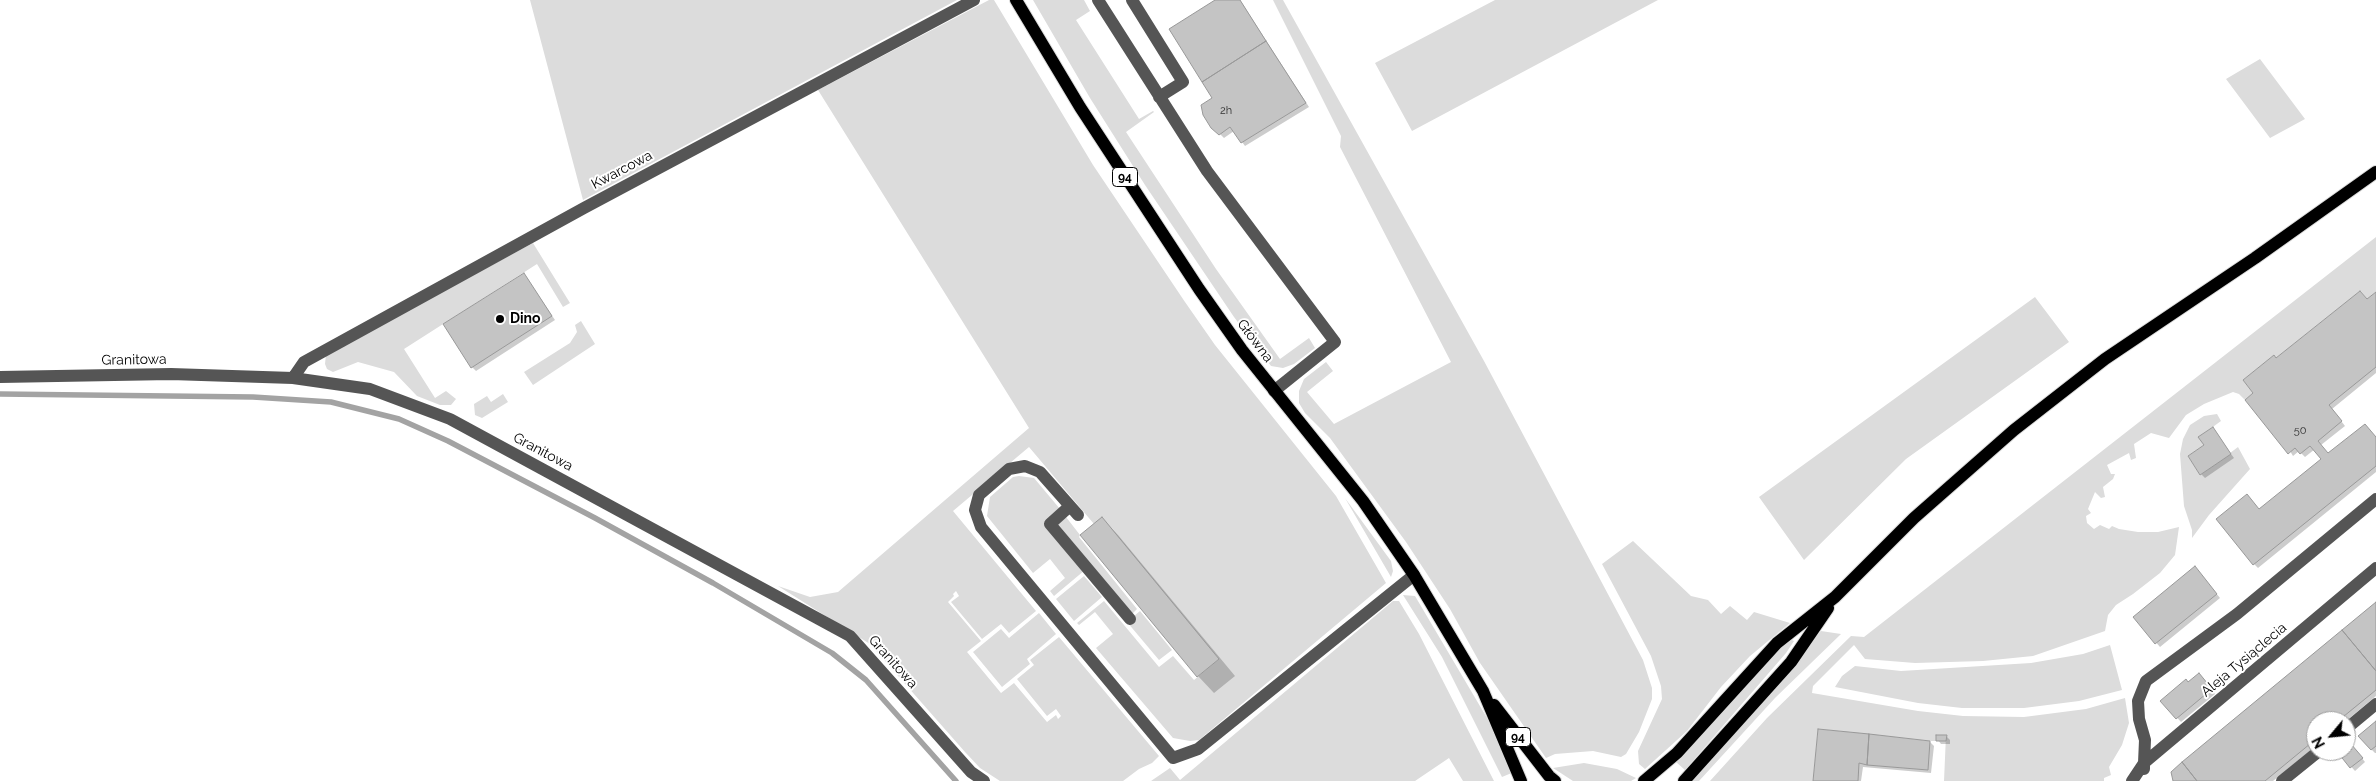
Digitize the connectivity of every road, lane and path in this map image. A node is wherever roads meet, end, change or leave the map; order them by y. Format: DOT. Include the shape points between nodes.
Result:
graph roads {
  1 [pos="974,0"];
  2 [pos="1016,0"];
  3 [pos="1098,0"];
  4 [pos="1132,0"];
  5 [pos="1159,97"];
  6 [pos="2376,172"];
  7 [pos="0,376"];
  8 [pos="293,378"];
  9 [pos="1274,391"];
  10 [pos="2376,499"];
  11 [pos="2376,568"];
  12 [pos="1414,575"];
  13 [pos="1835,597"];
  14 [pos="1130,619"];
  15 [pos="1483,691"];
  16 [pos="2376,704"];
  17 [pos="2356,721"];
  18 [pos="2307,761"];
  19 [pos="2144,763"];
  20 [pos="984,781"];
  21 [pos="1521,781"];
  22 [pos="1555,781"];
  23 [pos="1644,781"];
  24 [pos="1684,781"];
  25 [pos="2132,781"];
  26 [pos="2142,781"];
  27 [pos="2282,781"];
  1 -- 8 [label="street, Kwarcowa" via="313,357 304,362"];
  2 -- 9 [label="main road, Główna / 94" via="1080,107 1173,250"];
  3 -- 5 [label="street"];
  4 -- 5 [label="street" via="1183,82"];
  5 -- 9 [label="street" via="1207,172 1335,342"];
  6 -- 13 [label="main road" via="2059,392 1914,518"];
  7 -- 8 [label="street, Granitowa" via="171,374"];
  8 -- 20 [label="street, Granitowa" via="370,389 450,419 850,636 971,772"];
  9 -- 12 [label="main road, Główna / 94" via="1363,501"];
  10 -- 19 [label="street" via="2237,614 2146,681 2138,701 2145,740"];
  11 -- 19 [label="street, Aleja Tysiąclecia"];
  12 -- 14 [label="street" via="1198,750 1173,758 981,527 975,510 978,495 1010,469 1026,466 1040,472 1074,511 1050,524"];
  12 -- 15 [label="main road, Główna / 94"];
  13 -- 23 [label="main road" via="1777,643 1677,753"];
  13 -- 24 [label="main road" via="1791,662"];
  15 -- 21 [label="main road, Główna / 94"];
  15 -- 22 [label="main road, Główna / 94"];
  16 -- 17 [label="street"];
  18 -- 27 [label="street"];
  19 -- 25 [label="street, Aleja Tysiąclecia"];
  19 -- 26 [label="street"];
}
